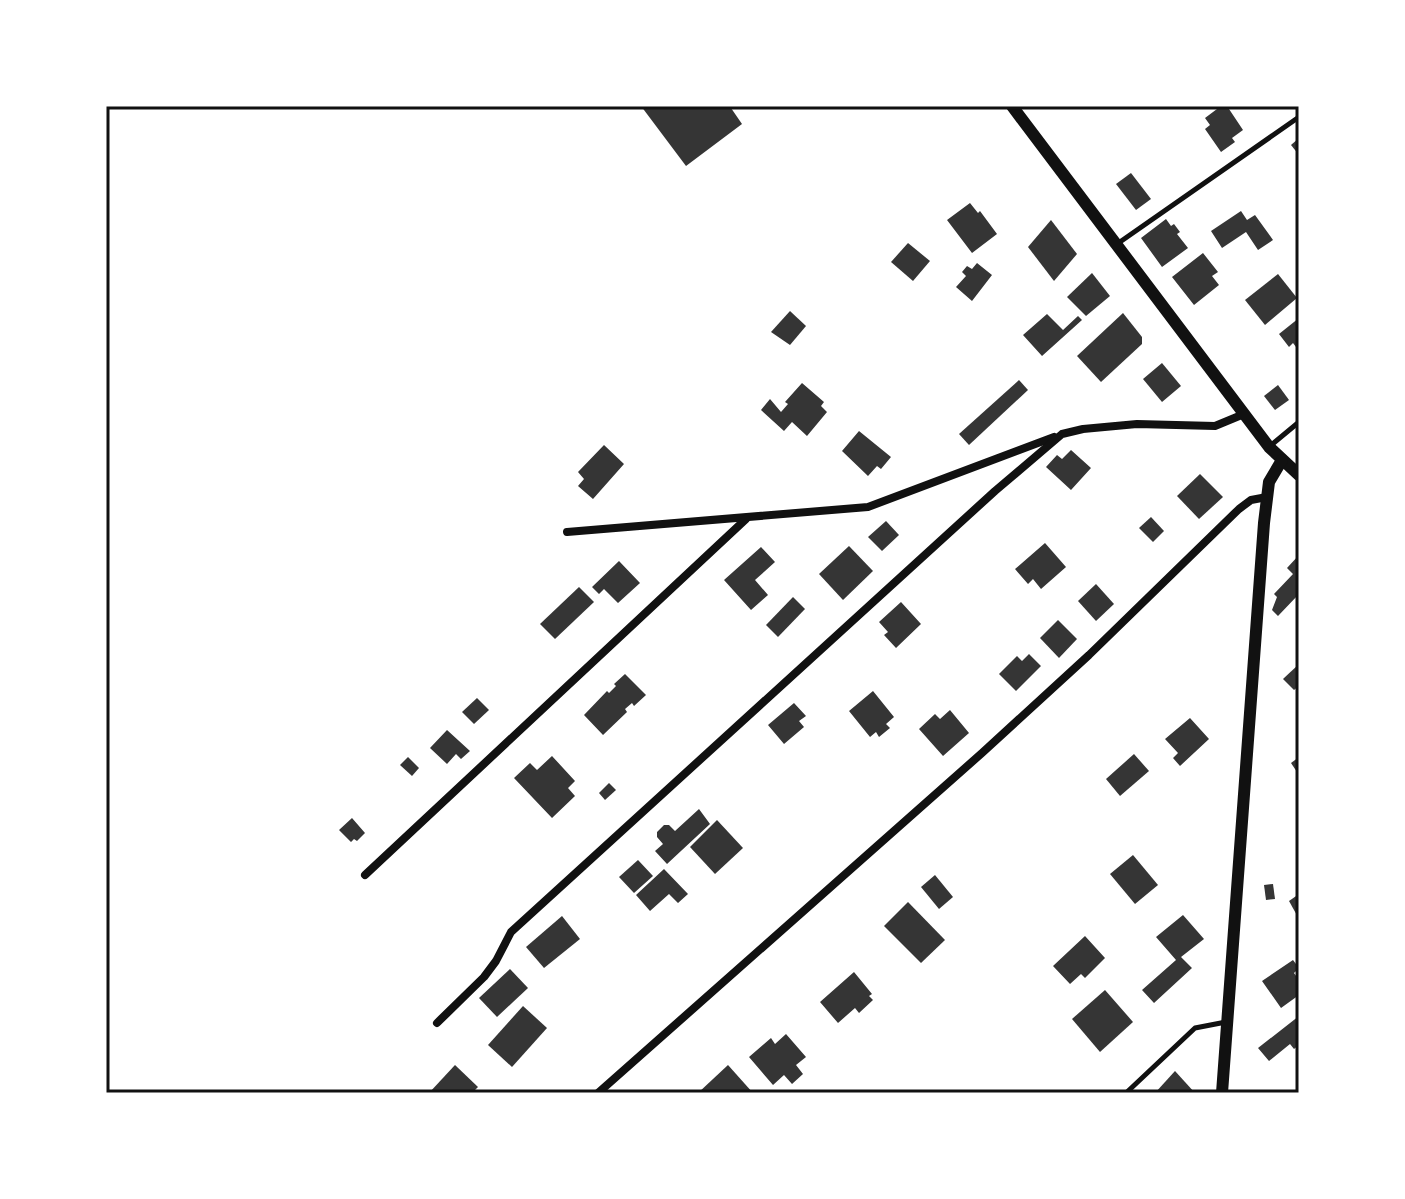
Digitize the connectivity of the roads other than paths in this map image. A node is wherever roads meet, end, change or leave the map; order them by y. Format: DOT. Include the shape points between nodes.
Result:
graph roads {
  1 [pos="1012,106"];
  2 [pos="1299,117"];
  3 [pos="1116,245"];
  4 [pos="1244,414"];
  5 [pos="1299,422"];
  6 [pos="1062,434"];
  7 [pos="1269,447"];
  8 [pos="1282,460"];
  9 [pos="1299,475"];
  10 [pos="1267,497"];
  11 [pos="746,519"];
  12 [pos="567,532"];
  13 [pos="365,875"];
  14 [pos="1227,1021"];
  15 [pos="437,1023"];
  16 [pos="598,1093"];
  17 [pos="1126,1093"];
  18 [pos="1222,1093"];
  1 -- 3 [label="street"];
  2 -- 3 [label="lane"];
  3 -- 4 [label="street"];
  4 -- 6 [label="street" via="1215,426 1137,424"];
  4 -- 7 [label="street"];
  5 -- 7 [label="lane"];
  6 -- 11 [label="street" via="868,507"];
  6 -- 15 [label="street" via="511,932 484,977"];
  7 -- 8 [label="street"];
  8 -- 9 [label="street"];
  8 -- 10 [label="street"];
  10 -- 14 [label="street"];
  10 -- 16 [label="street" via="1239,509 1057,684"];
  11 -- 12 [label="street"];
  11 -- 13 [label="street"];
  14 -- 17 [label="lane" via="1195,1028"];
  14 -- 18 [label="street"];
}
